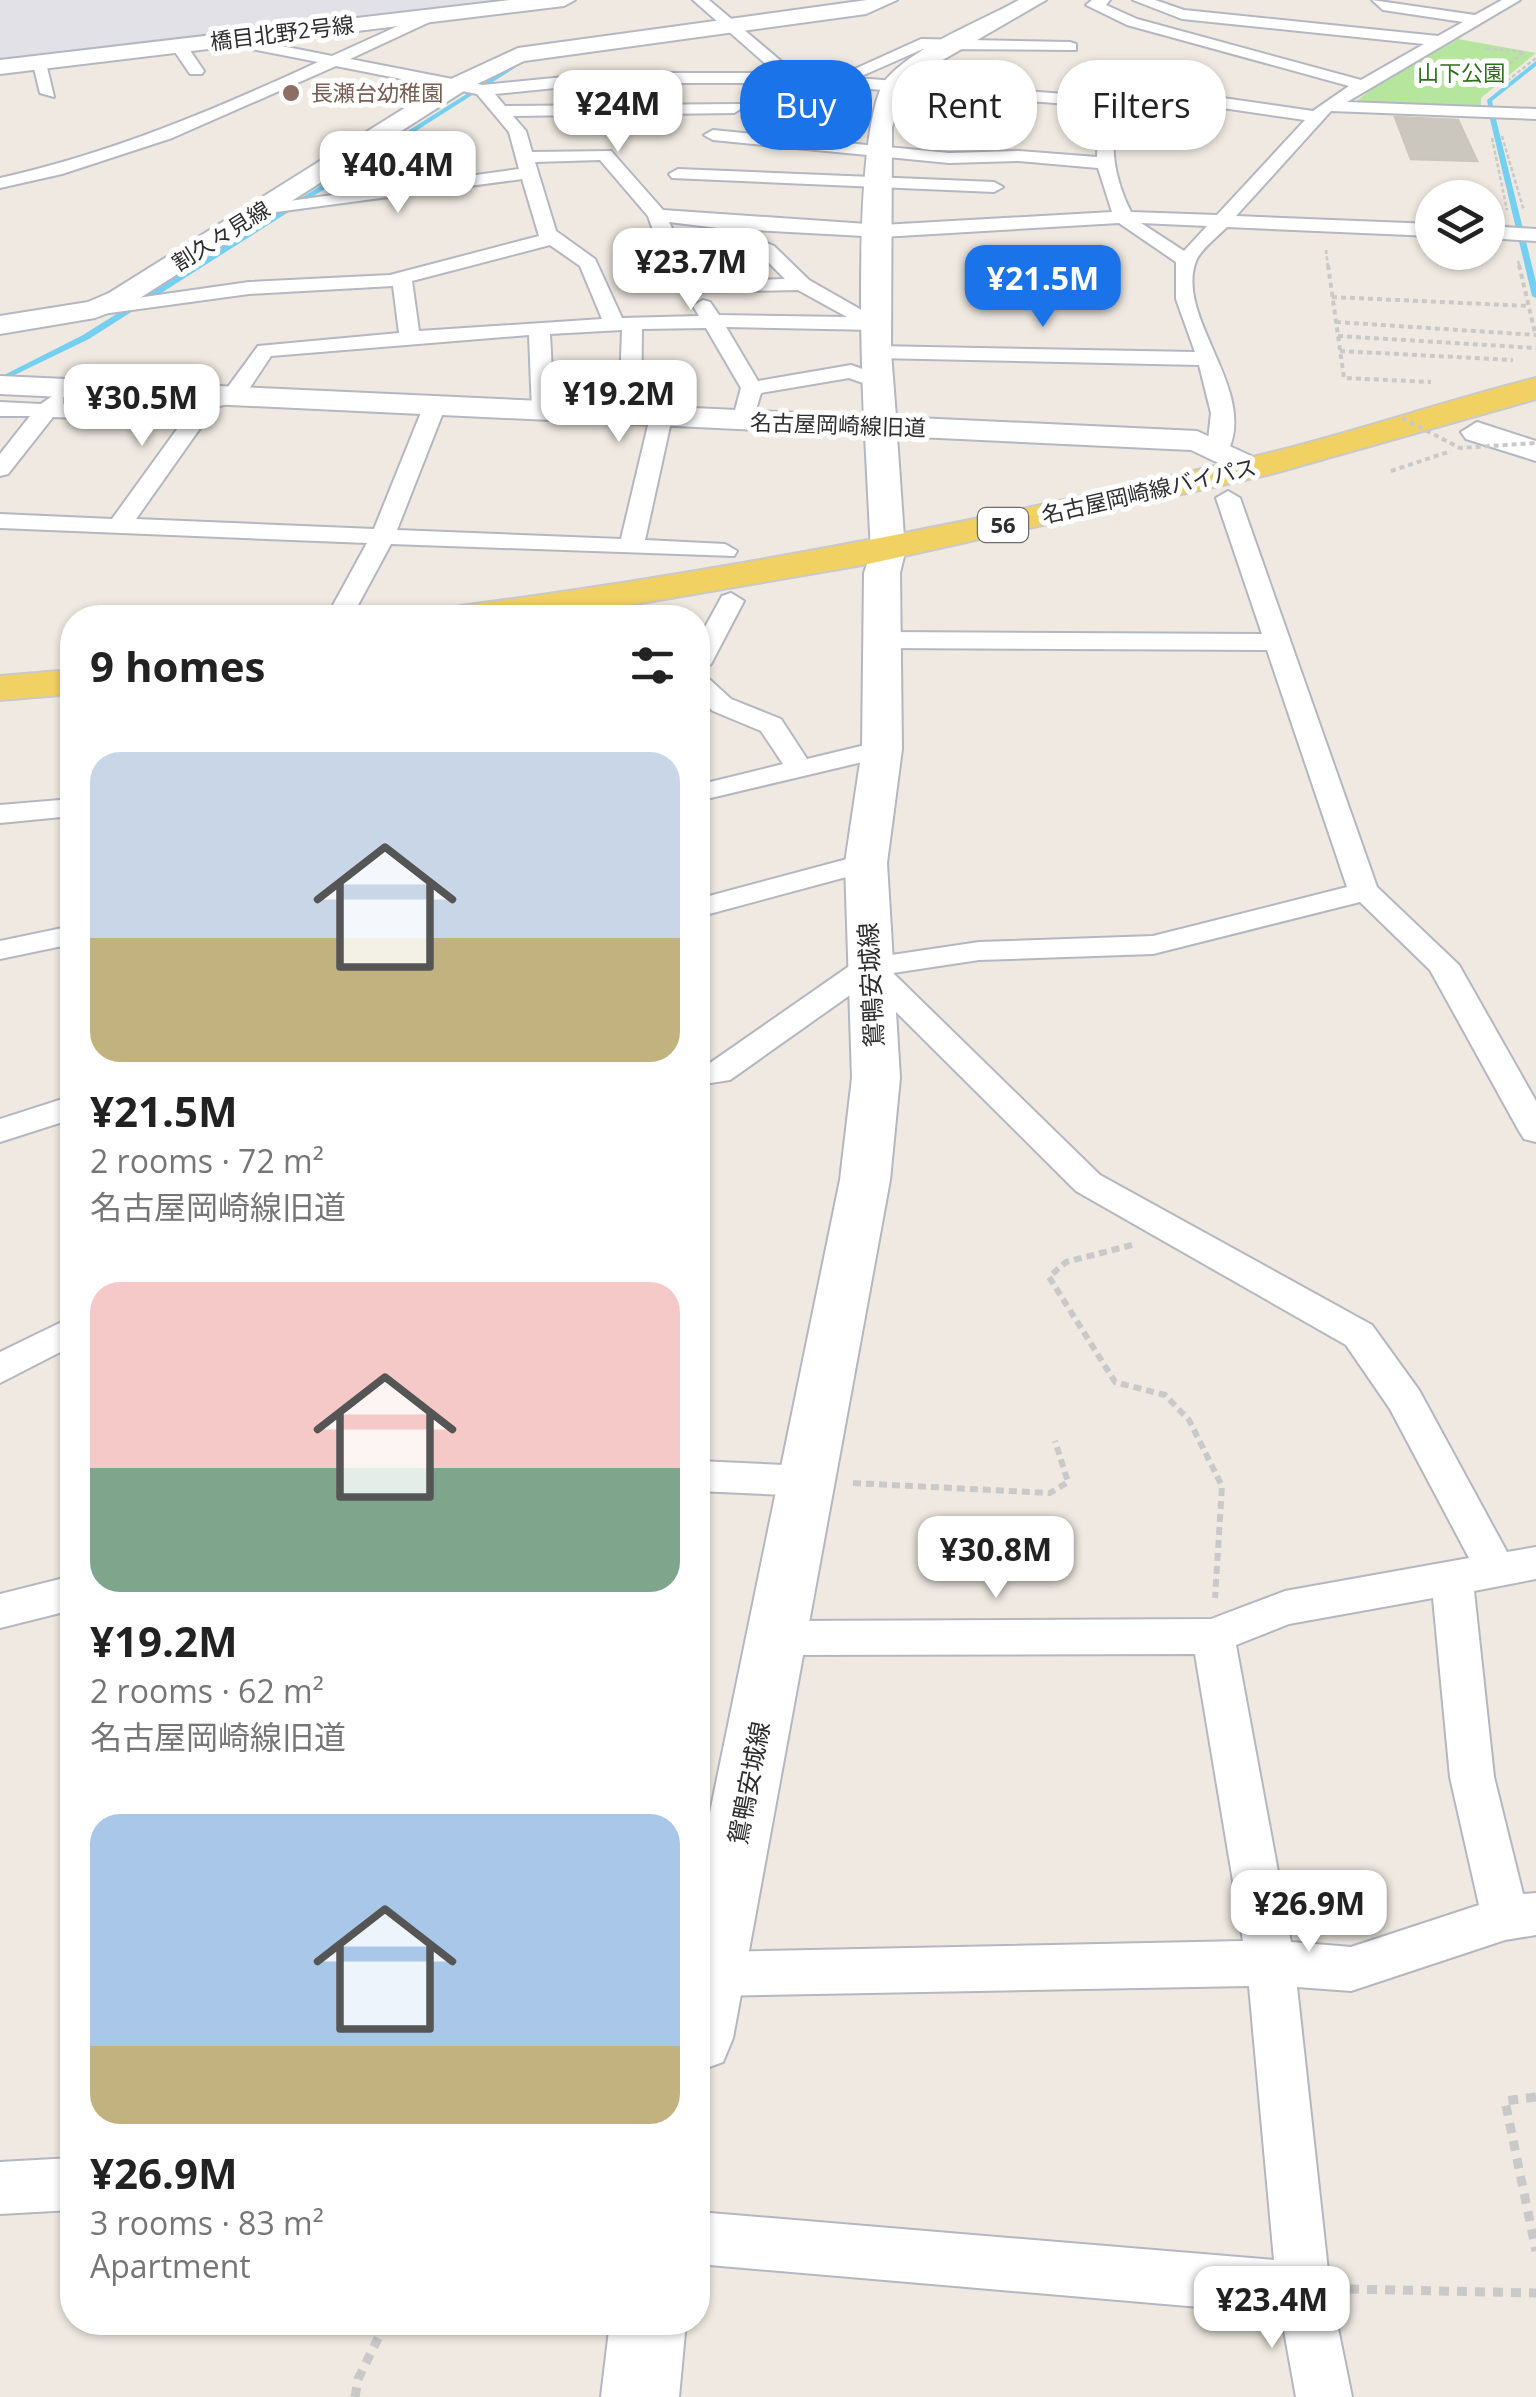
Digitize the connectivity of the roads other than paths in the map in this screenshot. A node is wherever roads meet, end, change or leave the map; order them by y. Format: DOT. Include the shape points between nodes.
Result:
graph roads {
  1 [pos="564,0"];
  2 [pos="700,0"];
  3 [pos="886,0"];
  4 [pos="1035,0"];
  5 [pos="1103,0"];
  6 [pos="1140,0"];
  7 [pos="1379,0"];
  8 [pos="1513,0"];
  9 [pos="432,16"];
  10 [pos="1476,20"];
  11 [pos="734,26"];
  12 [pos="227,40"];
  13 [pos="1438,40"];
  14 [pos="960,42"];
  15 [pos="179,46"];
  16 [pos="1070,47"];
  17 [pos="332,60"];
  18 [pos="771,60"];
  19 [pos="927,60"];
  20 [pos="38,63"];
  21 [pos="678,65"];
  22 [pos="872,65"];
  23 [pos="0,67"];
  24 [pos="196,71"];
  25 [pos="690,79"];
  26 [pos="740,79"];
  27 [pos="1359,84"];
  28 [pos="471,87"];
  29 [pos="892,92"];
  30 [pos="48,93"];
  31 [pos="1226,101"];
  32 [pos="740,105"];
  33 [pos="734,108"];
  34 [pos="1321,110"];
  35 [pos="500,111"];
  36 [pos="1536,114"];
  37 [pos="538,133"];
  38 [pos="518,134"];
  39 [pos="1107,150"];
  40 [pos="684,160"];
  41 [pos="1107,163"];
  42 [pos="527,165"];
  43 [pos="881,168"];
  44 [pos="0,183"];
  45 [pos="994,187"];
  46 [pos="261,212"];
  47 [pos="657,215"];
  48 [pos="1124,218"];
  49 [pos="1220,218"];
  50 [pos="703,222"];
  51 [pos="1415,229"];
  52 [pos="882,231"];
  53 [pos="555,238"];
  54 [pos="1186,260"];
  55 [pos="402,278"];
  56 [pos="802,284"];
  57 [pos="692,288"];
  58 [pos="95,309"];
  59 [pos="712,320"];
  60 [pos="623,323"];
  61 [pos="0,325"];
  62 [pos="539,327"];
  63 [pos="410,338"];
  64 [pos="877,353"];
  65 [pos="1208,359"];
  66 [pos="1526,374"];
  67 [pos="0,385"];
  68 [pos="752,388"];
  69 [pos="220,399"];
  70 [pos="55,400"];
  71 [pos="436,405"];
  72 [pos="0,410"];
  73 [pos="542,412"];
  74 [pos="1536,412"];
  75 [pos="646,416"];
  76 [pos="743,421"];
  77 [pos="879,427"];
  78 [pos="1468,440"];
  79 [pos="1536,447"];
  80 [pos="0,469"];
  81 [pos="1232,472"];
  82 [pos="0,521"];
  83 [pos="118,526"];
  84 [pos="382,538"];
  85 [pos="631,548"];
  86 [pos="725,551"];
  87 [pos="885,562"];
  88 [pos="732,601"];
  89 [pos="345,605"];
  90 [pos="570,605"];
  91 [pos="707,605"];
  92 [pos="882,640"];
  93 [pos="710,642"];
  94 [pos="1278,642"];
  95 [pos="60,658"];
  96 [pos="0,662"];
  97 [pos="60,683"];
  98 [pos="0,688"];
  99 [pos="710,694"];
  100 [pos="882,748"];
  101 [pos="799,768"];
  102 [pos="710,790"];
  103 [pos="60,809"];
  104 [pos="0,814"];
  105 [pos="866,862"];
  106 [pos="1364,892"];
  107 [pos="710,905"];
  108 [pos="60,938"];
  109 [pos="0,950"];
  110 [pos="869,967"];
  111 [pos="710,1074"];
  112 [pos="60,1111"];
  113 [pos="0,1131"];
  114 [pos="1536,1132"];
  115 [pos="60,1336"];
  116 [pos="0,1369"];
  117 [pos="710,1477"];
  118 [pos="807,1481"];
  119 [pos="1536,1563"];
  120 [pos="1473,1574"];
  121 [pos="60,1596"];
  122 [pos="0,1611"];
  123 [pos="1213,1636"];
  124 [pos="778,1638"];
  125 [pos="1520,1916"];
  126 [pos="1271,1962"];
  127 [pos="710,1974"];
  128 [pos="60,2185"];
  129 [pos="0,2188"];
  130 [pos="710,2239"];
  131 [pos="1303,2288"];
  132 [pos="647,2335"];
  133 [pos="640,2397"];
  134 [pos="1324,2397"];
  1 -- 9 [label="street, 橋目北野2号線"];
  2 -- 11 [label="street"];
  3 -- 11 [label="street, 割久々見線"];
  4 -- 14 [label="street"];
  5 -- 27 [label="street" via="1094,5 1132,22"];
  6 -- 13 [label="street" via="1182,14 1302,20"];
  7 -- 10 [label="street"];
  8 -- 10 [label="street"];
  9 -- 12 [label="street, 橋目北野2号線"];
  9 -- 17 [label="street"];
  10 -- 13 [label="street"];
  11 -- 18 [label="street"];
  11 -- 28 [label="street, 割久々見線" via="518,55"];
  12 -- 15 [label="street, 橋目北野2号線"];
  12 -- 17 [label="street"];
  13 -- 27 [label="street"];
  14 -- 16 [label="street"];
  14 -- 19 [label="street"];
  14 -- 22 [label="street" via="921,44"];
  15 -- 20 [label="street, 橋目北野2号線"];
  15 -- 24 [label="street"];
  17 -- 28 [label="street"];
  17 -- 44 [label="street" via="196,122 51,174"];
  20 -- 23 [label="street, 橋目北野2号線"];
  20 -- 30 [label="street"];
  21 -- 25 [label="street"];
  25 -- 26 [label="street"];
  25 -- 28 [label="street"];
  27 -- 34 [label="street"];
  28 -- 35 [label="street"];
  28 -- 46 [label="street, 割久々見線"];
  29 -- 43 [label="street, 鴛鴨安城線" via="880,128"];
  31 -- 34 [label="street"];
  32 -- 33 [label="street"];
  33 -- 35 [label="street"];
  33 -- 40 [label="street"];
  34 -- 36 [label="street"];
  34 -- 49 [label="street"];
  35 -- 38 [label="street"];
  37 -- 38 [label="street"];
  38 -- 42 [label="street"];
  39 -- 41 [label="street"];
  40 -- 42 [label="street" via="605,155"];
  40 -- 43 [label="street"];
  40 -- 43 [label="street"];
  40 -- 47 [label="street"];
  41 -- 43 [label="street" via="1019,156"];
  41 -- 48 [label="street"];
  42 -- 46 [label="street"];
  42 -- 53 [label="street" via="547,234"];
  43 -- 45 [label="street"];
  43 -- 52 [label="street, 鴛鴨安城線"];
  46 -- 58 [label="street, 割久々見線"];
  47 -- 50 [label="street"];
  47 -- 57 [label="street"];
  48 -- 49 [label="street"];
  48 -- 52 [label="street"];
  48 -- 54 [label="street"];
  49 -- 51 [label="street"];
  49 -- 54 [label="street"];
  50 -- 52 [label="street"];
  50 -- 56 [label="street" via="767,250"];
  52 -- 64 [label="street, 鴛鴨安城線"];
  53 -- 55 [label="street"];
  53 -- 60 [label="street" via="588,263"];
  54 -- 65 [label="street" via="1185,295"];
  55 -- 58 [label="street" via="249,288"];
  55 -- 63 [label="street"];
  56 -- 57 [label="street"];
  56 -- 64 [label="street"];
  57 -- 59 [label="street"];
  58 -- 61 [label="street, 割久々見線"];
  59 -- 60 [label="street"];
  59 -- 64 [label="street"];
  59 -- 68 [label="street"];
  60 -- 62 [label="street"];
  60 -- 75 [label="street"];
  62 -- 63 [label="street"];
  62 -- 73 [label="street"];
  63 -- 69 [label="street" via="264,350"];
  64 -- 65 [label="street"];
  64 -- 68 [label="street" via="851,371"];
  64 -- 77 [label="street, 鴛鴨安城線"];
  65 -- 81 [label="street"];
  66 -- 81 [label="main road, 名古屋岡崎線バイパス / 56"];
  67 -- 70 [label="street, 名古屋岡崎線旧道"];
  68 -- 76 [label="street"];
  69 -- 70 [label="street, 名古屋岡崎線旧道"];
  69 -- 71 [label="street, 名古屋岡崎線旧道"];
  69 -- 83 [label="street"];
  70 -- 72 [label="street"];
  70 -- 80 [label="street"];
  71 -- 73 [label="street, 名古屋岡崎線旧道"];
  71 -- 84 [label="street"];
  73 -- 75 [label="street, 名古屋岡崎線旧道"];
  74 -- 78 [label="main road, 名古屋岡崎線バイパス / 56"];
  75 -- 76 [label="street, 名古屋岡崎線旧道"];
  75 -- 85 [label="street"];
  76 -- 77 [label="street, 名古屋岡崎線旧道"];
  77 -- 81 [label="street, 名古屋岡崎線旧道" via="1197,442"];
  77 -- 87 [label="street, 鴛鴨安城線"];
  78 -- 79 [label="street"];
  78 -- 81 [label="main road, 名古屋岡崎線バイパス / 56"];
  81 -- 87 [label="main road, 名古屋岡崎線バイパス / 56"];
  81 -- 94 [label="street"];
  82 -- 83 [label="street"];
  83 -- 84 [label="street"];
  84 -- 85 [label="street"];
  84 -- 89 [label="street"];
  85 -- 86 [label="street"];
  87 -- 88 [label="main road, 名古屋岡崎線バイパス / 56"];
  87 -- 90 [label="main road, 名古屋岡崎線バイパス / 56"];
  87 -- 92 [label="street, 鴛鴨安城線"];
  88 -- 91 [label="main road, 名古屋岡崎線バイパス / 56"];
  88 -- 93 [label="street"];
  92 -- 94 [label="street"];
  92 -- 100 [label="street, 鴛鴨安城線"];
  94 -- 106 [label="street"];
  95 -- 96 [label="main road"];
  97 -- 98 [label="main road"];
  99 -- 101 [label="street" via="772,725"];
  100 -- 101 [label="street"];
  100 -- 105 [label="street, 鴛鴨安城線"];
  101 -- 102 [label="street"];
  103 -- 104 [label="street"];
  105 -- 107 [label="street"];
  105 -- 110 [label="street, 鴛鴨安城線"];
  106 -- 110 [label="street" via="1153,944 979,951"];
  106 -- 114 [label="street" via="1443,966"];
  108 -- 109 [label="street"];
  110 -- 111 [label="street"];
  110 -- 118 [label="street, 鴛鴨安城線" via="876,1078 864,1180"];
  110 -- 120 [label="street" via="1088,1183 1359,1335 1405,1400"];
  112 -- 113 [label="street"];
  115 -- 116 [label="street"];
  117 -- 118 [label="street"];
  118 -- 124 [label="street, 鴛鴨安城線"];
  119 -- 120 [label="street"];
  120 -- 123 [label="street" via="1285,1608"];
  120 -- 125 [label="street" via="1472,1777"];
  121 -- 122 [label="street"];
  123 -- 124 [label="street"];
  123 -- 126 [label="street"];
  124 -- 127 [label="street, 鴛鴨安城線"];
  125 -- 126 [label="street" via="1351,1970"];
  126 -- 127 [label="street"];
  126 -- 131 [label="street"];
  128 -- 129 [label="street"];
  130 -- 131 [label="street"];
  131 -- 134 [label="street"];
  132 -- 133 [label="street"];
}
